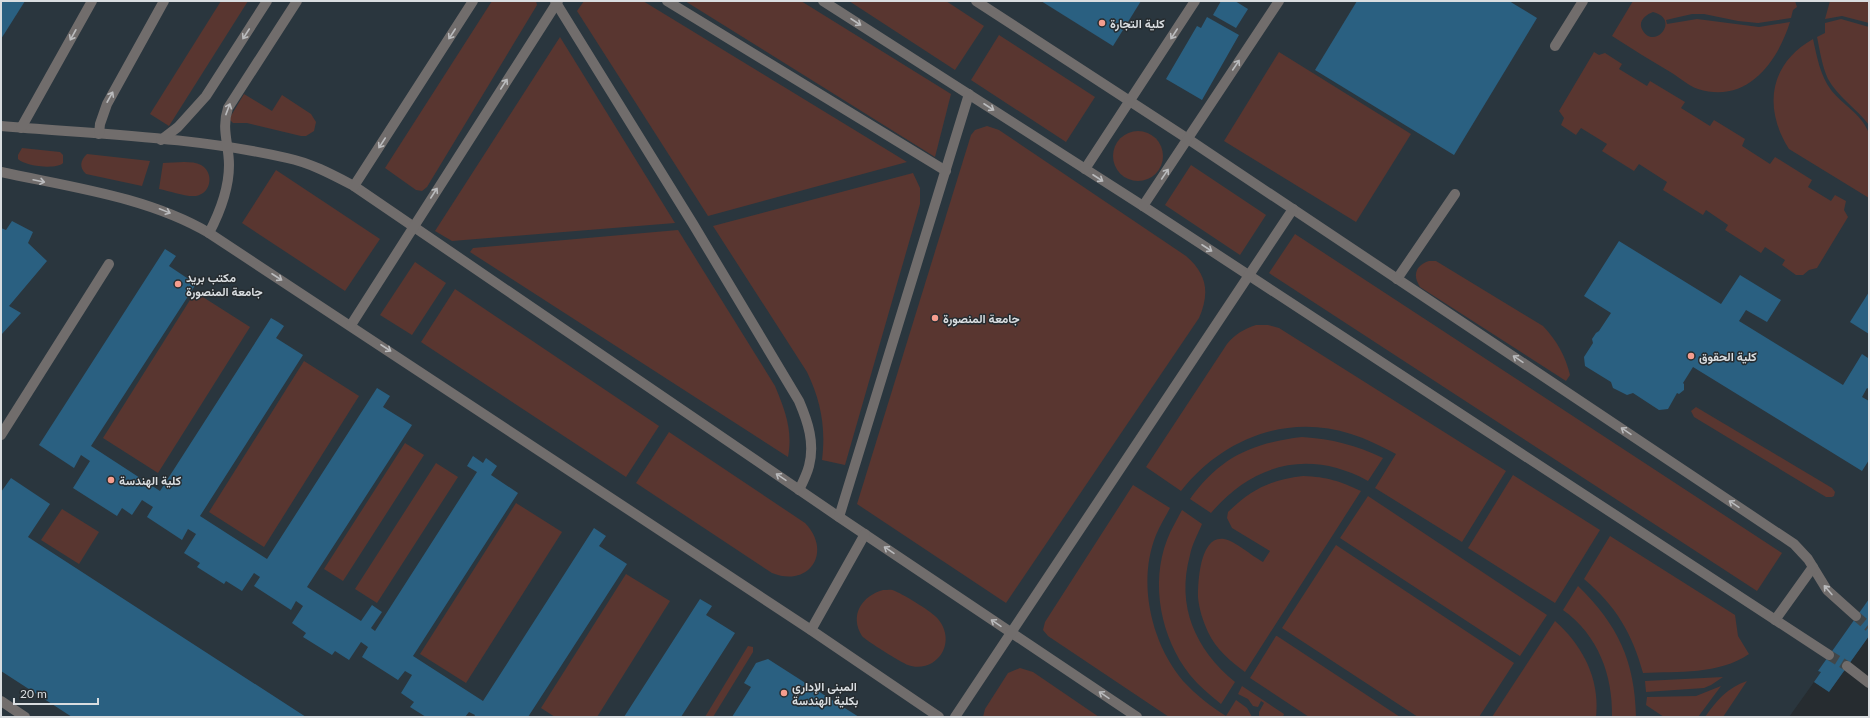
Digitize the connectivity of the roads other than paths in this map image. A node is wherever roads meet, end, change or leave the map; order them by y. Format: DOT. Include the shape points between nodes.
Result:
graph roads {
  1 [pos="92,1"];
  2 [pos="164,1"];
  3 [pos="267,1"];
  4 [pos="297,1"];
  5 [pos="473,1"];
  6 [pos="667,1"];
  7 [pos="823,1"];
  8 [pos="976,1"];
  9 [pos="1195,1"];
  10 [pos="1279,1"];
  11 [pos="1583,1"];
  12 [pos="556,2"];
  13 [pos="1555,46"];
  14 [pos="969,94"];
  15 [pos="1130,101"];
  16 [pos="1,126"];
  17 [pos="21,128"];
  18 [pos="99,134"];
  19 [pos="1188,139"];
  20 [pos="161,140"];
  21 [pos="228,147"];
  22 [pos="1085,169"];
  23 [pos="946,171"];
  24 [pos="1,172"];
  25 [pos="354,186"];
  26 [pos="1455,194"];
  27 [pos="1143,206"];
  28 [pos="1293,209"];
  29 [pos="413,226"];
  30 [pos="209,233"];
  31 [pos="109,264"];
  32 [pos="1249,275"];
  33 [pos="1397,279"];
  34 [pos="351,325"];
  35 [pos="1,435"];
  36 [pos="799,490"];
  37 [pos="839,517"];
  38 [pos="865,534"];
  39 [pos="1813,567"];
  40 [pos="1856,616"];
  41 [pos="1775,620"];
  42 [pos="812,630"];
  43 [pos="1011,633"];
  44 [pos="1829,655"];
  45 [pos="1847,666"];
  46 [pos="1869,683"];
  47 [pos="1,701"];
  48 [pos="25,717"];
  49 [pos="939,717"];
  50 [pos="955,717"];
  51 [pos="1137,717"];
  1 -- 17 [label="street, one-way"];
  18 -- 2 [label="street, one-way" via="107,104"];
  3 -- 20 [label="street, one-way" via="206,96 178,127"];
  21 -- 4 [label="street, one-way" via="224,128 228,108"];
  5 -- 25 [label="street, one-way"];
  6 -- 23 [label="street"];
  7 -- 14 [label="street, one-way"];
  8 -- 15 [label="street"];
  9 -- 15 [label="street, one-way"];
  19 -- 10 [label="street, one-way"];
  11 -- 13 [label="street"];
  29 -- 12 [label="street, one-way"];
  12 -- 36 [label="street" via="799,401 808,422 811,444 809,466"];
  14 -- 22 [label="street, one-way"];
  14 -- 23 [label="street"];
  15 -- 19 [label="street"];
  15 -- 22 [label="street"];
  16 -- 17 [label="street"];
  17 -- 18 [label="street"];
  18 -- 20 [label="street"];
  27 -- 19 [label="street, one-way"];
  19 -- 28 [label="street"];
  20 -- 21 [label="street"];
  21 -- 25 [label="street" via="288,158 322,170"];
  21 -- 30 [label="street" via="228,183 218,217"];
  22 -- 27 [label="street, one-way"];
  23 -- 37 [label="street"];
  24 -- 30 [label="street, one-way" via="146,204"];
  25 -- 29 [label="street"];
  26 -- 33 [label="street"];
  27 -- 32 [label="street, one-way"];
  28 -- 32 [label="street"];
  28 -- 33 [label="street"];
  29 -- 34 [label="street"];
  36 -- 29 [label="street, one-way"];
  30 -- 34 [label="street, one-way"];
  31 -- 35 [label="street"];
  32 -- 41 [label="street"];
  32 -- 43 [label="street"];
  39 -- 33 [label="street, one-way" via="1794,544"];
  34 -- 42 [label="street, one-way"];
  36 -- 37 [label="street"];
  37 -- 38 [label="street"];
  38 -- 42 [label="street"];
  43 -- 38 [label="street, one-way"];
  40 -- 39 [label="street, one-way" via="1827,590"];
  39 -- 41 [label="street"];
  41 -- 44 [label="street"];
  42 -- 49 [label="street"];
  43 -- 50 [label="street"];
  51 -- 43 [label="street, one-way"];
  45 -- 46 [label="street"];
  47 -- 48 [label="street"];
}
